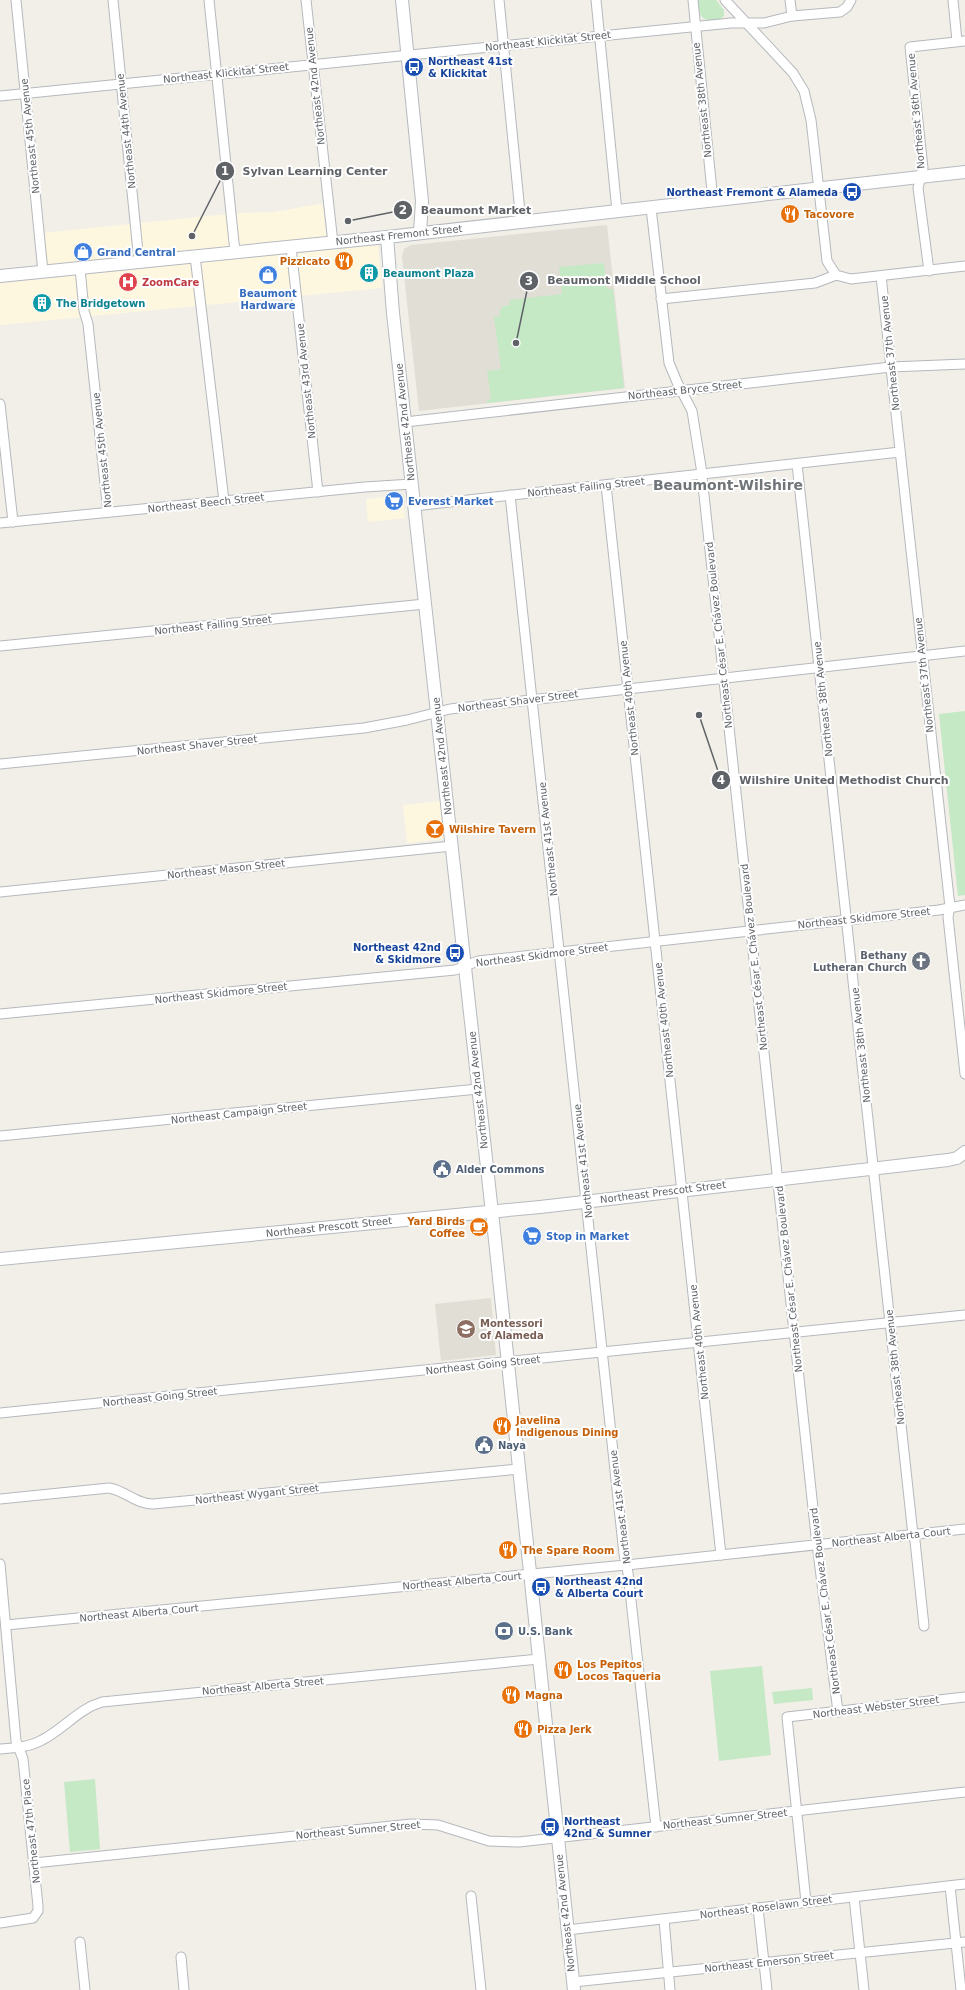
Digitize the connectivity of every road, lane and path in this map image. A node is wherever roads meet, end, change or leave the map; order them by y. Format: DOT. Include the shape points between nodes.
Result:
graph roads {
  1 [pos="16,0"];
  2 [pos="113,0"];
  3 [pos="209,0"];
  4 [pos="306,0"];
  5 [pos="402,0"];
  6 [pos="499,0"];
  7 [pos="596,0"];
  8 [pos="693,0"];
  9 [pos="725,0"];
  10 [pos="790,0"];
  11 [pos="851,0"];
  12 [pos="953,0"];
  13 [pos="792,16"];
  14 [pos="746,23"];
  15 [pos="695,27"];
  16 [pos="599,36"];
  17 [pos="961,41"];
  18 [pos="504,46"];
  19 [pos="408,55"];
  20 [pos="313,65"];
  21 [pos="217,74"];
  22 [pos="121,84"];
  23 [pos="25,93"];
  24 [pos="0,96"];
  25 [pos="965,172"];
  26 [pos="921,177"];
  27 [pos="819,189"];
  28 [pos="713,201"];
  29 [pos="651,208"];
  30 [pos="617,211"];
  31 [pos="521,222"];
  32 [pos="420,233"];
  33 [pos="387,237"];
  34 [pos="333,243"];
  35 [pos="291,247"];
  36 [pos="235,252"];
  37 [pos="195,256"];
  38 [pos="139,262"];
  39 [pos="965,266"];
  40 [pos="80,268"];
  41 [pos="928,271"];
  42 [pos="43,272"];
  43 [pos="836,275"];
  44 [pos="0,276"];
  45 [pos="881,276"];
  46 [pos="661,299"];
  47 [pos="965,364"];
  48 [pos="891,367"];
  49 [pos="681,390"];
  50 [pos="0,404"];
  51 [pos="405,422"];
  52 [pos="900,452"];
  53 [pos="797,464"];
  54 [pos="702,474"];
  55 [pos="412,484"];
  56 [pos="606,485"];
  57 [pos="318,492"];
  58 [pos="510,496"];
  59 [pos="224,501"];
  60 [pos="414,506"];
  61 [pos="108,512"];
  62 [pos="13,522"];
  63 [pos="0,523"];
  64 [pos="425,604"];
  65 [pos="0,646"];
  66 [pos="965,651"];
  67 [pos="922,656"];
  68 [pos="819,667"];
  69 [pos="724,678"];
  70 [pos="628,689"];
  71 [pos="532,699"];
  72 [pos="437,713"];
  73 [pos="0,764"];
  74 [pos="452,846"];
  75 [pos="0,892"];
  76 [pos="965,905"];
  77 [pos="950,907"];
  78 [pos="847,920"];
  79 [pos="751,931"];
  80 [pos="656,941"];
  81 [pos="560,952"];
  82 [pos="464,966"];
  83 [pos="0,1014"];
  84 [pos="965,1074"];
  85 [pos="478,1089"];
  86 [pos="0,1136"];
  87 [pos="965,1152"];
  88 [pos="874,1168"];
  89 [pos="778,1179"];
  90 [pos="682,1190"];
  91 [pos="588,1201"];
  92 [pos="492,1211"];
  93 [pos="0,1259"];
  94 [pos="965,1316"];
  95 [pos="890,1323"];
  96 [pos="795,1333"];
  97 [pos="699,1343"];
  98 [pos="603,1352"];
  99 [pos="508,1362"];
  100 [pos="0,1413"];
  101 [pos="519,1469"];
  102 [pos="0,1499"];
  103 [pos="965,1529"];
  104 [pos="913,1535"];
  105 [pos="818,1545"];
  106 [pos="721,1555"];
  107 [pos="0,1564"];
  108 [pos="627,1564"];
  109 [pos="530,1574"];
  110 [pos="6,1625"];
  111 [pos="924,1626"];
  112 [pos="4,1653"];
  113 [pos="539,1659"];
  114 [pos="965,1697"];
  115 [pos="838,1712"];
  116 [pos="19,1747"];
  117 [pos="0,1749"];
  118 [pos="965,1792"];
  119 [pos="796,1811"];
  120 [pos="656,1827"];
  121 [pos="558,1838"];
  122 [pos="34,1863"];
  123 [pos="965,1884"];
  124 [pos="950,1886"];
  125 [pos="471,1896"];
  126 [pos="854,1897"];
  127 [pos="806,1902"];
  128 [pos="758,1908"];
  129 [pos="664,1919"];
  130 [pos="0,1923"];
  131 [pos="567,1930"];
  132 [pos="80,1942"];
  133 [pos="960,1943"];
  134 [pos="860,1953"];
  135 [pos="181,1957"];
  136 [pos="764,1962"];
  137 [pos="668,1972"];
  138 [pos="573,1986"];
  139 [pos="85,1990"];
  140 [pos="184,1990"];
  141 [pos="481,1990"];
  142 [pos="670,1990"];
  143 [pos="767,1990"];
  144 [pos="864,1990"];
  145 [pos="961,1990"];
  1 -- 23 [label="street, Northeast 45th Avenue"];
  2 -- 22 [label="street, Northeast 44th Avenue"];
  3 -- 21 [label="street"];
  4 -- 20 [label="street, Northeast 42nd Avenue"];
  5 -- 19 [label="street"];
  6 -- 18 [label="street"];
  7 -- 16 [label="street"];
  8 -- 15 [label="street, Northeast 38th Avenue"];
  9 -- 14 [label="street"];
  10 -- 13 [label="street"];
  11 -- 13 [label="street, Northeast Klickitat Street" via="840,12"];
  12 -- 17 [label="street"];
  13 -- 14 [label="street, Northeast Klickitat Street" via="770,22"];
  14 -- 15 [label="street, Northeast Klickitat Street"];
  14 -- 27 [label="street" via="793,73 804,91 812,120"];
  15 -- 16 [label="street, Northeast Klickitat Street"];
  15 -- 28 [label="street, Northeast 38th Avenue"];
  16 -- 18 [label="street, Northeast Klickitat Street"];
  16 -- 30 [label="street"];
  17 -- 26 [label="street, Northeast 36th Avenue" via="910,47 923,168"];
  18 -- 19 [label="street, Northeast Klickitat Street"];
  18 -- 31 [label="street"];
  19 -- 20 [label="street, Northeast Klickitat Street"];
  19 -- 32 [label="street" via="422,201"];
  20 -- 21 [label="street, Northeast Klickitat Street"];
  20 -- 34 [label="street, Northeast 42nd Avenue"];
  21 -- 22 [label="street, Northeast Klickitat Street"];
  21 -- 36 [label="street"];
  22 -- 23 [label="street, Northeast Klickitat Street"];
  22 -- 38 [label="street, Northeast 44th Avenue"];
  23 -- 24 [label="street, Northeast Klickitat Street"];
  23 -- 42 [label="street, Northeast 45th Avenue"];
  25 -- 26 [label="street, Northeast Fremont Street"];
  26 -- 27 [label="street, Northeast Fremont Street"];
  26 -- 41 [label="street, Northeast 36th Avenue" via="918,188"];
  27 -- 28 [label="street, Northeast Fremont Street"];
  27 -- 43 [label="street" via="827,260"];
  28 -- 29 [label="street, Northeast Fremont Street"];
  29 -- 30 [label="street, Northeast Fremont Street"];
  29 -- 46 [label="street, Northeast César E. Chávez Boulevard"];
  30 -- 31 [label="street, Northeast Fremont Street"];
  31 -- 32 [label="street, Northeast Fremont Street"];
  32 -- 33 [label="street, Northeast Fremont Street"];
  33 -- 34 [label="street, Northeast Fremont Street"];
  33 -- 51 [label="street, Northeast 42nd Avenue"];
  34 -- 35 [label="street, Northeast Fremont Street"];
  35 -- 36 [label="street, Northeast Fremont Street"];
  35 -- 57 [label="street, Northeast 43rd Avenue"];
  36 -- 37 [label="street, Northeast Fremont Street"];
  37 -- 38 [label="street, Northeast Fremont Street"];
  37 -- 59 [label="street"];
  38 -- 40 [label="street, Northeast Fremont Street"];
  39 -- 41 [label="street"];
  40 -- 42 [label="street, Northeast Fremont Street"];
  40 -- 61 [label="street, Northeast 45th Avenue"];
  41 -- 45 [label="street"];
  42 -- 44 [label="street, Northeast Fremont Street"];
  43 -- 45 [label="street" via="852,279"];
  43 -- 46 [label="street" via="815,283"];
  45 -- 48 [label="street, Northeast 37th Avenue"];
  46 -- 49 [label="street, Northeast César E. Chávez Boulevard" via="669,363"];
  47 -- 48 [label="street, Northeast Bryce Street"];
  48 -- 49 [label="street, Northeast Bryce Street"];
  48 -- 52 [label="street, Northeast 37th Avenue"];
  49 -- 51 [label="street, Northeast Bryce Street"];
  49 -- 54 [label="street, Northeast César E. Chávez Boulevard" via="695,422"];
  50 -- 62 [label="street"];
  51 -- 55 [label="street, Northeast 42nd Avenue"];
  52 -- 53 [label="street, Northeast Failing Street"];
  52 -- 67 [label="street, Northeast 37th Avenue"];
  53 -- 54 [label="street, Northeast Failing Street"];
  53 -- 68 [label="street, Northeast 38th Avenue"];
  54 -- 56 [label="street, Northeast Failing Street"];
  54 -- 69 [label="street, Northeast César E. Chávez Boulevard"];
  55 -- 57 [label="street, Northeast Beech Street"];
  55 -- 60 [label="street, Northeast 42nd Avenue"];
  56 -- 58 [label="street, Northeast Failing Street"];
  56 -- 70 [label="street, Northeast 40th Avenue"];
  57 -- 59 [label="street, Northeast Beech Street"];
  58 -- 60 [label="street, Northeast Failing Street"];
  58 -- 71 [label="street, Northeast 41st Avenue"];
  59 -- 61 [label="street, Northeast Beech Street"];
  60 -- 64 [label="street, Northeast 42nd Avenue"];
  61 -- 62 [label="street, Northeast Beech Street"];
  62 -- 63 [label="street, Northeast Beech Street"];
  64 -- 65 [label="street, Northeast Failing Street"];
  64 -- 72 [label="street, Northeast 42nd Avenue"];
  66 -- 67 [label="street, Northeast Shaver Street"];
  67 -- 68 [label="street, Northeast Shaver Street"];
  67 -- 77 [label="street, Northeast 37th Avenue"];
  68 -- 69 [label="street, Northeast Shaver Street"];
  68 -- 78 [label="street, Northeast 38th Avenue"];
  69 -- 70 [label="street, Northeast Shaver Street"];
  69 -- 79 [label="street, Northeast César E. Chávez Boulevard"];
  70 -- 71 [label="street, Northeast Shaver Street"];
  70 -- 80 [label="street, Northeast 40th Avenue"];
  71 -- 72 [label="street, Northeast Shaver Street" via="450,709"];
  71 -- 81 [label="street, Northeast 41st Avenue"];
  72 -- 73 [label="street, Northeast Shaver Street" via="364,728"];
  72 -- 74 [label="street, Northeast 42nd Avenue"];
  74 -- 75 [label="street, Northeast Mason Street"];
  74 -- 82 [label="street, Northeast 42nd Avenue"];
  76 -- 77 [label="street, Northeast Skidmore Street"];
  77 -- 78 [label="street, Northeast Skidmore Street"];
  77 -- 84 [label="street, Northeast 37th Avenue" via="948,917"];
  78 -- 79 [label="street, Northeast Skidmore Street"];
  78 -- 88 [label="street, Northeast 38th Avenue"];
  79 -- 80 [label="street, Northeast Skidmore Street"];
  79 -- 89 [label="street, Northeast César E. Chávez Boulevard"];
  80 -- 81 [label="street, Northeast Skidmore Street"];
  80 -- 90 [label="street, Northeast 40th Avenue"];
  81 -- 82 [label="street, Northeast Skidmore Street" via="478,961"];
  81 -- 91 [label="street, Northeast 41st Avenue"];
  82 -- 83 [label="street, Northeast Skidmore Street" via="449,970"];
  82 -- 85 [label="street, Northeast 42nd Avenue"];
  85 -- 86 [label="street, Northeast Campaign Street"];
  85 -- 92 [label="street, Northeast 42nd Avenue"];
  87 -- 88 [label="street, Northeast Prescott Street" via="957,1158 948,1160"];
  88 -- 89 [label="street, Northeast Prescott Street"];
  88 -- 95 [label="street, Northeast 38th Avenue"];
  89 -- 90 [label="street, Northeast Prescott Street"];
  89 -- 96 [label="street, Northeast César E. Chávez Boulevard"];
  90 -- 91 [label="street, Northeast Prescott Street"];
  90 -- 97 [label="street, Northeast 40th Avenue"];
  91 -- 92 [label="street, Northeast Prescott Street"];
  91 -- 98 [label="street, Northeast 41st Avenue"];
  92 -- 93 [label="street, Northeast Prescott Street"];
  92 -- 99 [label="street, Northeast 42nd Avenue"];
  94 -- 95 [label="street, Northeast Going Street"];
  95 -- 96 [label="street, Northeast Going Street"];
  95 -- 104 [label="street, Northeast 38th Avenue"];
  96 -- 97 [label="street, Northeast Going Street"];
  96 -- 105 [label="street, Northeast César E. Chávez Boulevard"];
  97 -- 98 [label="street, Northeast Going Street"];
  97 -- 106 [label="street, Northeast 40th Avenue"];
  98 -- 99 [label="street, Northeast Going Street"];
  98 -- 108 [label="street, Northeast 41st Avenue"];
  99 -- 100 [label="street, Northeast Going Street"];
  99 -- 101 [label="street, Northeast 42nd Avenue"];
  101 -- 102 [label="street, Northeast Wygant Street" via="153,1504 140,1502 123,1492 109,1488"];
  101 -- 109 [label="street, Northeast 42nd Avenue"];
  103 -- 104 [label="street, Northeast Alberta Court"];
  104 -- 105 [label="street, Northeast Alberta Court"];
  104 -- 111 [label="street, Northeast 38th Avenue"];
  105 -- 106 [label="street, Northeast Alberta Court"];
  105 -- 115 [label="street, Northeast César E. Chávez Boulevard"];
  106 -- 108 [label="street, Northeast Alberta Court"];
  107 -- 110 [label="street, Northeast 47th Place"];
  108 -- 109 [label="street, Northeast Alberta Court"];
  108 -- 120 [label="street, Northeast 41st Avenue"];
  109 -- 110 [label="street, Northeast Alberta Court"];
  109 -- 113 [label="street, Northeast 42nd Avenue"];
  110 -- 112 [label="street, Northeast 47th Place"];
  112 -- 116 [label="street, Northeast 47th Place" via="16,1741"];
  113 -- 116 [label="street, Northeast Alberta Street" via="102,1702 79,1712 41,1741"];
  113 -- 121 [label="street, Northeast 42nd Avenue"];
  114 -- 115 [label="street, Northeast Webster Street"];
  115 -- 119 [label="street, Northeast Webster Street" via="787,1717"];
  116 -- 117 [label="street, Northeast Alberta Street"];
  116 -- 122 [label="street, Northeast 47th Place" via="23,1759"];
  118 -- 119 [label="street, Northeast Sumner Street"];
  119 -- 120 [label="street, Northeast Sumner Street"];
  119 -- 127 [label="street"];
  120 -- 121 [label="street, Northeast Sumner Street"];
  121 -- 122 [label="street, Northeast Sumner Street" via="498,1843 438,1825 411,1824"];
  121 -- 131 [label="street, Northeast 42nd Avenue"];
  122 -- 130 [label="street, Northeast 47th Place" via="38,1906 36,1915 28,1920"];
  123 -- 124 [label="street, Northeast Roselawn Street"];
  124 -- 126 [label="street, Northeast Roselawn Street"];
  124 -- 133 [label="street"];
  125 -- 141 [label="street"];
  126 -- 127 [label="street, Northeast Roselawn Street"];
  126 -- 134 [label="street"];
  127 -- 128 [label="street, Northeast Roselawn Street"];
  128 -- 129 [label="street, Northeast Roselawn Street"];
  128 -- 136 [label="street"];
  129 -- 131 [label="street, Northeast Roselawn Street"];
  129 -- 137 [label="street"];
  131 -- 138 [label="street, Northeast 42nd Avenue"];
  132 -- 139 [label="street"];
  133 -- 134 [label="street, Northeast Emerson Street"];
  133 -- 145 [label="street"];
  134 -- 136 [label="street, Northeast Emerson Street"];
  134 -- 144 [label="street"];
  135 -- 140 [label="street"];
  136 -- 137 [label="street, Northeast Emerson Street"];
  136 -- 143 [label="street"];
  137 -- 138 [label="street, Northeast Emerson Street"];
  137 -- 142 [label="street"];
}
